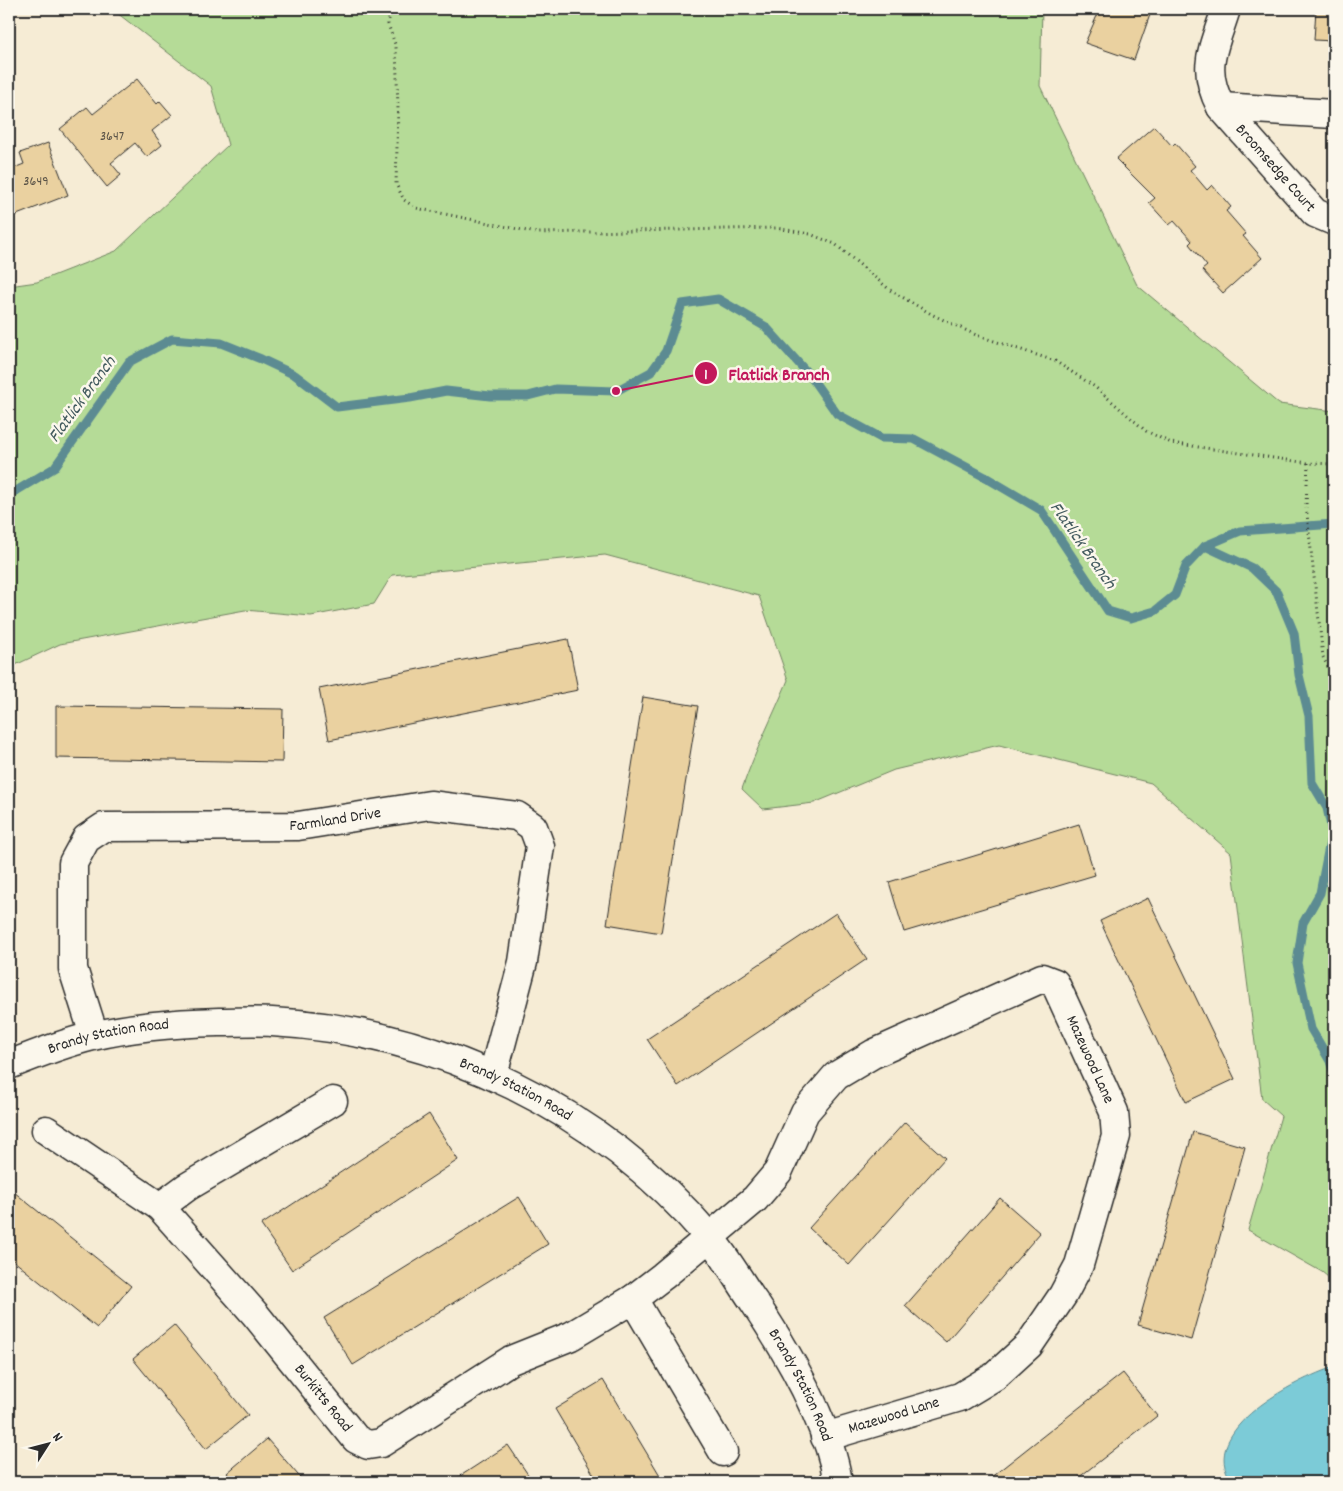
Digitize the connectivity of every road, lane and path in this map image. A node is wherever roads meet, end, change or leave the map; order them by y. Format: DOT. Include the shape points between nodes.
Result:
graph roads {
  1 [pos="391,9"];
  2 [pos="1226,9"];
  3 [pos="1221,107"];
  4 [pos="1334,114"];
  5 [pos="1334,222"];
  6 [pos="1308,463"];
  7 [pos="1334,464"];
  8 [pos="1334,680"];
  9 [pos="94,1035"];
  10 [pos="9,1065"];
  11 [pos="492,1075"];
  12 [pos="333,1101"];
  13 [pos="46,1130"];
  14 [pos="160,1207"];
  15 [pos="708,1236"];
  16 [pos="634,1299"];
  17 [pos="825,1437"];
  18 [pos="723,1452"];
  19 [pos="838,1482"];
  1 -- 6 [label="path" via="388,24 396,48 398,109 396,184 404,200 416,208 537,233 776,228 810,234 836,244 890,290 933,315 976,335 1055,361 1094,387 1146,431 1171,443"];
  2 -- 3 [label="street, Broomsedge Court" via="1209,72 1212,89"];
  3 -- 4 [label="street, Broomsedge Court"];
  3 -- 5 [label="street, Broomsedge Court" via="1315,213"];
  6 -- 7 [label="path"];
  6 -- 8 [label="path" via="1306,505 1310,551 1323,657"];
  9 -- 10 [label="street, Brandy Station Road"];
  9 -- 11 [label="street, Brandy Station Road" via="185,1023 270,1021 311,1025 396,1041"];
  9 -- 11 [label="street, Farmland Drive" via="73,968 73,863 86,839 104,827 298,826 430,805 517,816 533,827 540,846 523,962"];
  11 -- 15 [label="street, Brandy Station Road" via="555,1108 592,1132 628,1159"];
  12 -- 14 [label="street" via="187,1187"];
  13 -- 14 [label="street, Burkitts Road"];
  14 -- 16 [label="street, Burkitts Road" via="255,1314 356,1439 368,1445 381,1443 511,1360 571,1336"];
  15 -- 16 [label="street, Burkitts Road"];
  15 -- 17 [label="street, Brandy Station Road" via="777,1337"];
  15 -- 17 [label="street, Mazewood Lane" via="755,1199 778,1172 805,1112 836,1076 873,1054 1042,978 1055,983 1114,1112 1116,1136 1079,1265 1029,1345 995,1376 960,1396"];
  16 -- 18 [label="street"];
  17 -- 19 [label="street, Brandy Station Road"];
}
